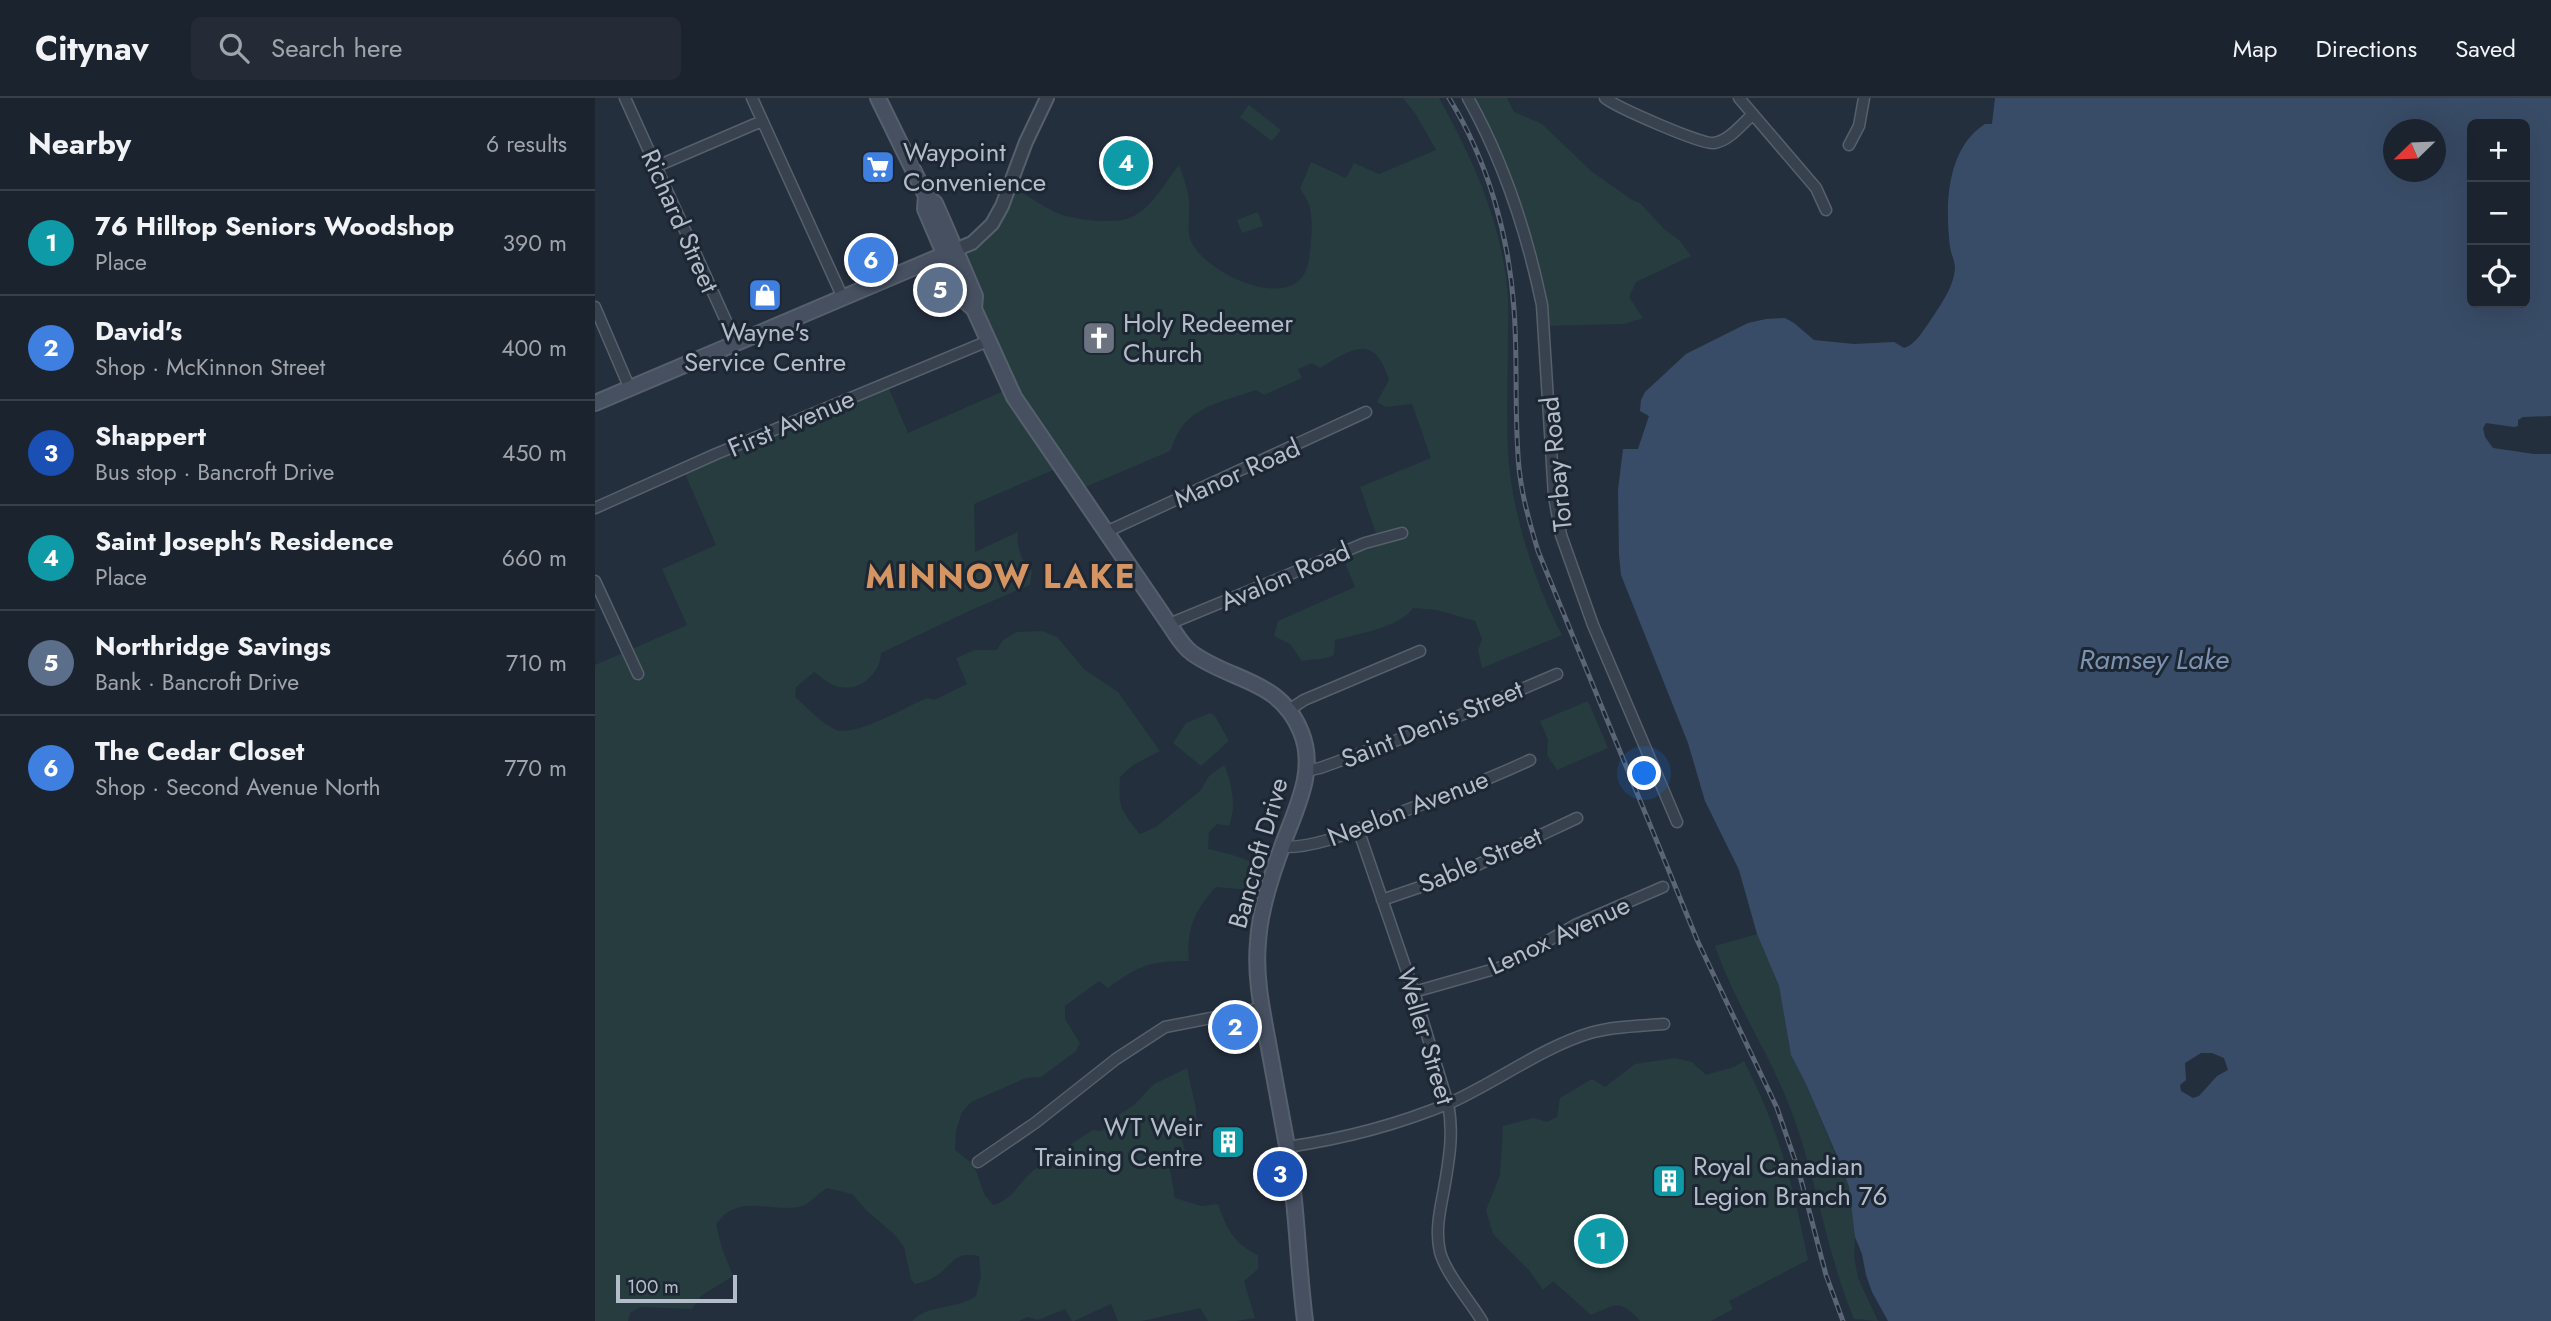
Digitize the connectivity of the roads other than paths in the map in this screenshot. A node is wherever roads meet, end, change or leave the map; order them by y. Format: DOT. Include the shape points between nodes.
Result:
graph roads {
  1 [pos="625,98"];
  2 [pos="752,98"];
  3 [pos="879,98"];
  4 [pos="1047,98"];
  5 [pos="1468,98"];
  6 [pos="1605,98"];
  7 [pos="1739,98"];
  8 [pos="1864,98"];
  9 [pos="1753,114"];
  10 [pos="762,121"];
  11 [pos="1849,145"];
  12 [pos="655,167"];
  13 [pos="1826,210"];
  14 [pos="950,252"];
  15 [pos="843,298"];
  16 [pos="595,307"];
  17 [pos="988,341"];
  18 [pos="736,343"];
  19 [pos="629,389"];
  20 [pos="595,403"];
  21 [pos="1366,412"];
  22 [pos="595,508"];
  23 [pos="1106,532"];
  24 [pos="1402,533"];
  25 [pos="595,581"];
  26 [pos="1169,624"];
  27 [pos="1420,651"];
  28 [pos="638,674"];
  29 [pos="1557,674"];
  30 [pos="1289,710"];
  31 [pos="1530,760"];
  32 [pos="1306,771"];
  33 [pos="1577,818"];
  34 [pos="1677,822"];
  35 [pos="1358,829"];
  36 [pos="1282,847"];
  37 [pos="1663,887"];
  38 [pos="1382,900"];
  39 [pos="1414,992"];
  40 [pos="1262,1008"];
  41 [pos="1664,1024"];
  42 [pos="1448,1104"];
  43 [pos="1287,1147"];
  44 [pos="978,1162"];
  45 [pos="1305,1321"];
  46 [pos="1482,1321"];
  1 -- 12 [label="street, Richard Street"];
  2 -- 10 [label="street"];
  3 -- 14 [label="main road, Bancroft Drive" via="926,196 935,203"];
  4 -- 14 [label="street" via="992,224 972,243"];
  5 -- 34 [label="street, Torbay Road" via="1503,171 1542,304 1555,496 1564,545"];
  6 -- 9 [label="street" via="1709,143 1725,139"];
  7 -- 9 [label="street"];
  8 -- 11 [label="street"];
  9 -- 13 [label="street" via="1816,188"];
  10 -- 12 [label="street"];
  10 -- 15 [label="street"];
  12 -- 18 [label="street, Richard Street"];
  14 -- 15 [label="main road"];
  14 -- 17 [label="main road, Bancroft Drive" via="975,296 974,309"];
  15 -- 18 [label="main road"];
  16 -- 19 [label="street"];
  17 -- 22 [label="street, First Avenue"];
  17 -- 23 [label="main road, Bancroft Drive" via="1014,397"];
  18 -- 19 [label="main road"];
  19 -- 20 [label="main road"];
  21 -- 23 [label="street, Manor Road"];
  23 -- 26 [label="main road, Bancroft Drive"];
  24 -- 26 [label="street, Avalon Road" via="1365,543"];
  25 -- 28 [label="street"];
  26 -- 30 [label="main road, Bancroft Drive" via="1192,653 1262,686"];
  27 -- 30 [label="street"];
  29 -- 32 [label="street, Saint Denis Street" via="1433,727"];
  30 -- 32 [label="main road, Bancroft Drive" via="1305,742"];
  31 -- 35 [label="street, Neelon Avenue"];
  32 -- 36 [label="main road, Bancroft Drive"];
  33 -- 38 [label="street, Sable Street" via="1458,874"];
  35 -- 36 [label="street, Neelon Avenue" via="1314,844"];
  35 -- 38 [label="street, Weller Street"];
  36 -- 40 [label="main road, Bancroft Drive" via="1258,941"];
  37 -- 39 [label="street, Lenox Avenue" via="1575,925 1506,966"];
  38 -- 39 [label="street, Weller Street"];
  39 -- 42 [label="street, Weller Street"];
  40 -- 43 [label="main road, Bancroft Drive"];
  40 -- 44 [label="street" via="1165,1027"];
  41 -- 42 [label="street" via="1589,1034"];
  42 -- 43 [label="street" via="1371,1129"];
  42 -- 46 [label="street, Weller Street" via="1451,1139 1439,1216 1440,1251"];
  43 -- 45 [label="main road, Bancroft Drive"];
}
